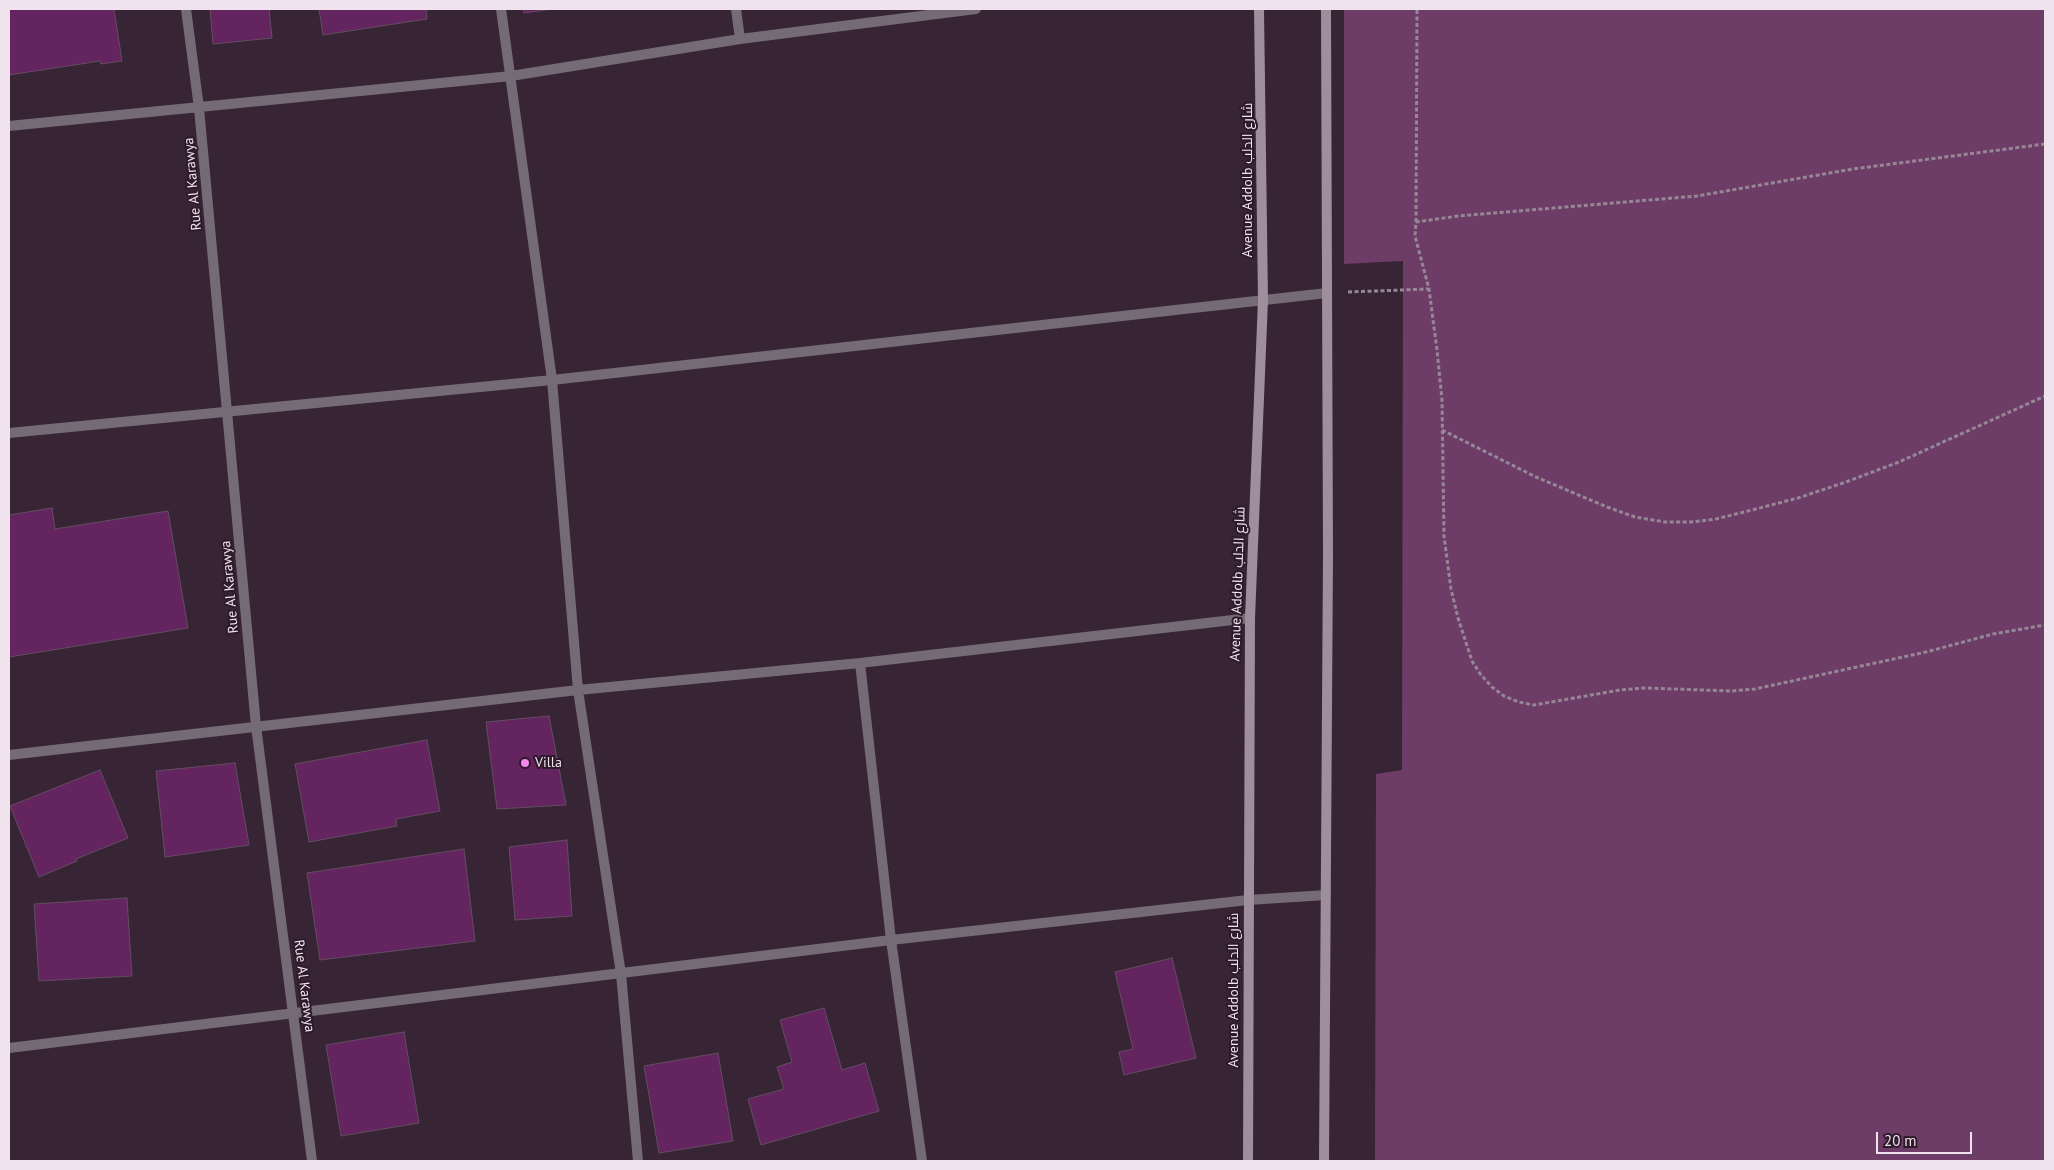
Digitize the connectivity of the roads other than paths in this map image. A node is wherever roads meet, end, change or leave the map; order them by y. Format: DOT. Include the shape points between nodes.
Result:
graph roads {
  1 [pos="186,9"];
  2 [pos="501,9"];
  3 [pos="736,9"];
  4 [pos="976,9"];
  5 [pos="1259,9"];
  6 [pos="1326,9"];
  7 [pos="740,39"];
  8 [pos="511,76"];
  9 [pos="199,108"];
  10 [pos="9,126"];
  11 [pos="1327,293"];
  12 [pos="1263,300"];
  13 [pos="552,380"];
  14 [pos="228,411"];
  15 [pos="9,432"];
  16 [pos="1250,618"];
  17 [pos="860,662"];
  18 [pos="578,690"];
  19 [pos="256,726"];
  20 [pos="9,755"];
  21 [pos="1326,895"];
  22 [pos="1248,900"];
  23 [pos="891,940"];
  24 [pos="620,974"];
  25 [pos="294,1013"];
  26 [pos="9,1048"];
  27 [pos="312,1161"];
  28 [pos="638,1161"];
  29 [pos="922,1161"];
  30 [pos="1248,1161"];
  31 [pos="1324,1161"];
  1 -- 9 [label="street, Rue Al Karawya"];
  2 -- 8 [label="street"];
  3 -- 7 [label="street"];
  4 -- 7 [label="street"];
  5 -- 12 [label="street, Avenue Addolb شارع الدلب"];
  6 -- 11 [label="street"];
  7 -- 8 [label="street"];
  8 -- 9 [label="street"];
  8 -- 13 [label="street"];
  9 -- 10 [label="street"];
  9 -- 14 [label="street, Rue Al Karawya"];
  11 -- 12 [label="street"];
  11 -- 21 [label="street"];
  12 -- 13 [label="street"];
  12 -- 16 [label="street, Avenue Addolb شارع الدلب"];
  13 -- 14 [label="street"];
  13 -- 18 [label="street"];
  14 -- 15 [label="street"];
  14 -- 19 [label="street, Rue Al Karawya"];
  16 -- 17 [label="street"];
  16 -- 22 [label="street, Avenue Addolb شارع الدلب"];
  17 -- 18 [label="street"];
  17 -- 23 [label="street"];
  18 -- 19 [label="street"];
  18 -- 24 [label="street"];
  19 -- 20 [label="street"];
  19 -- 25 [label="street, Rue Al Karawya"];
  21 -- 22 [label="street"];
  21 -- 31 [label="street"];
  22 -- 23 [label="street"];
  22 -- 30 [label="street, Avenue Addolb شارع الدلب"];
  23 -- 24 [label="street"];
  23 -- 29 [label="street"];
  24 -- 25 [label="street"];
  24 -- 28 [label="street"];
  25 -- 26 [label="street"];
  25 -- 27 [label="street, Rue Al Karawya"];
}
